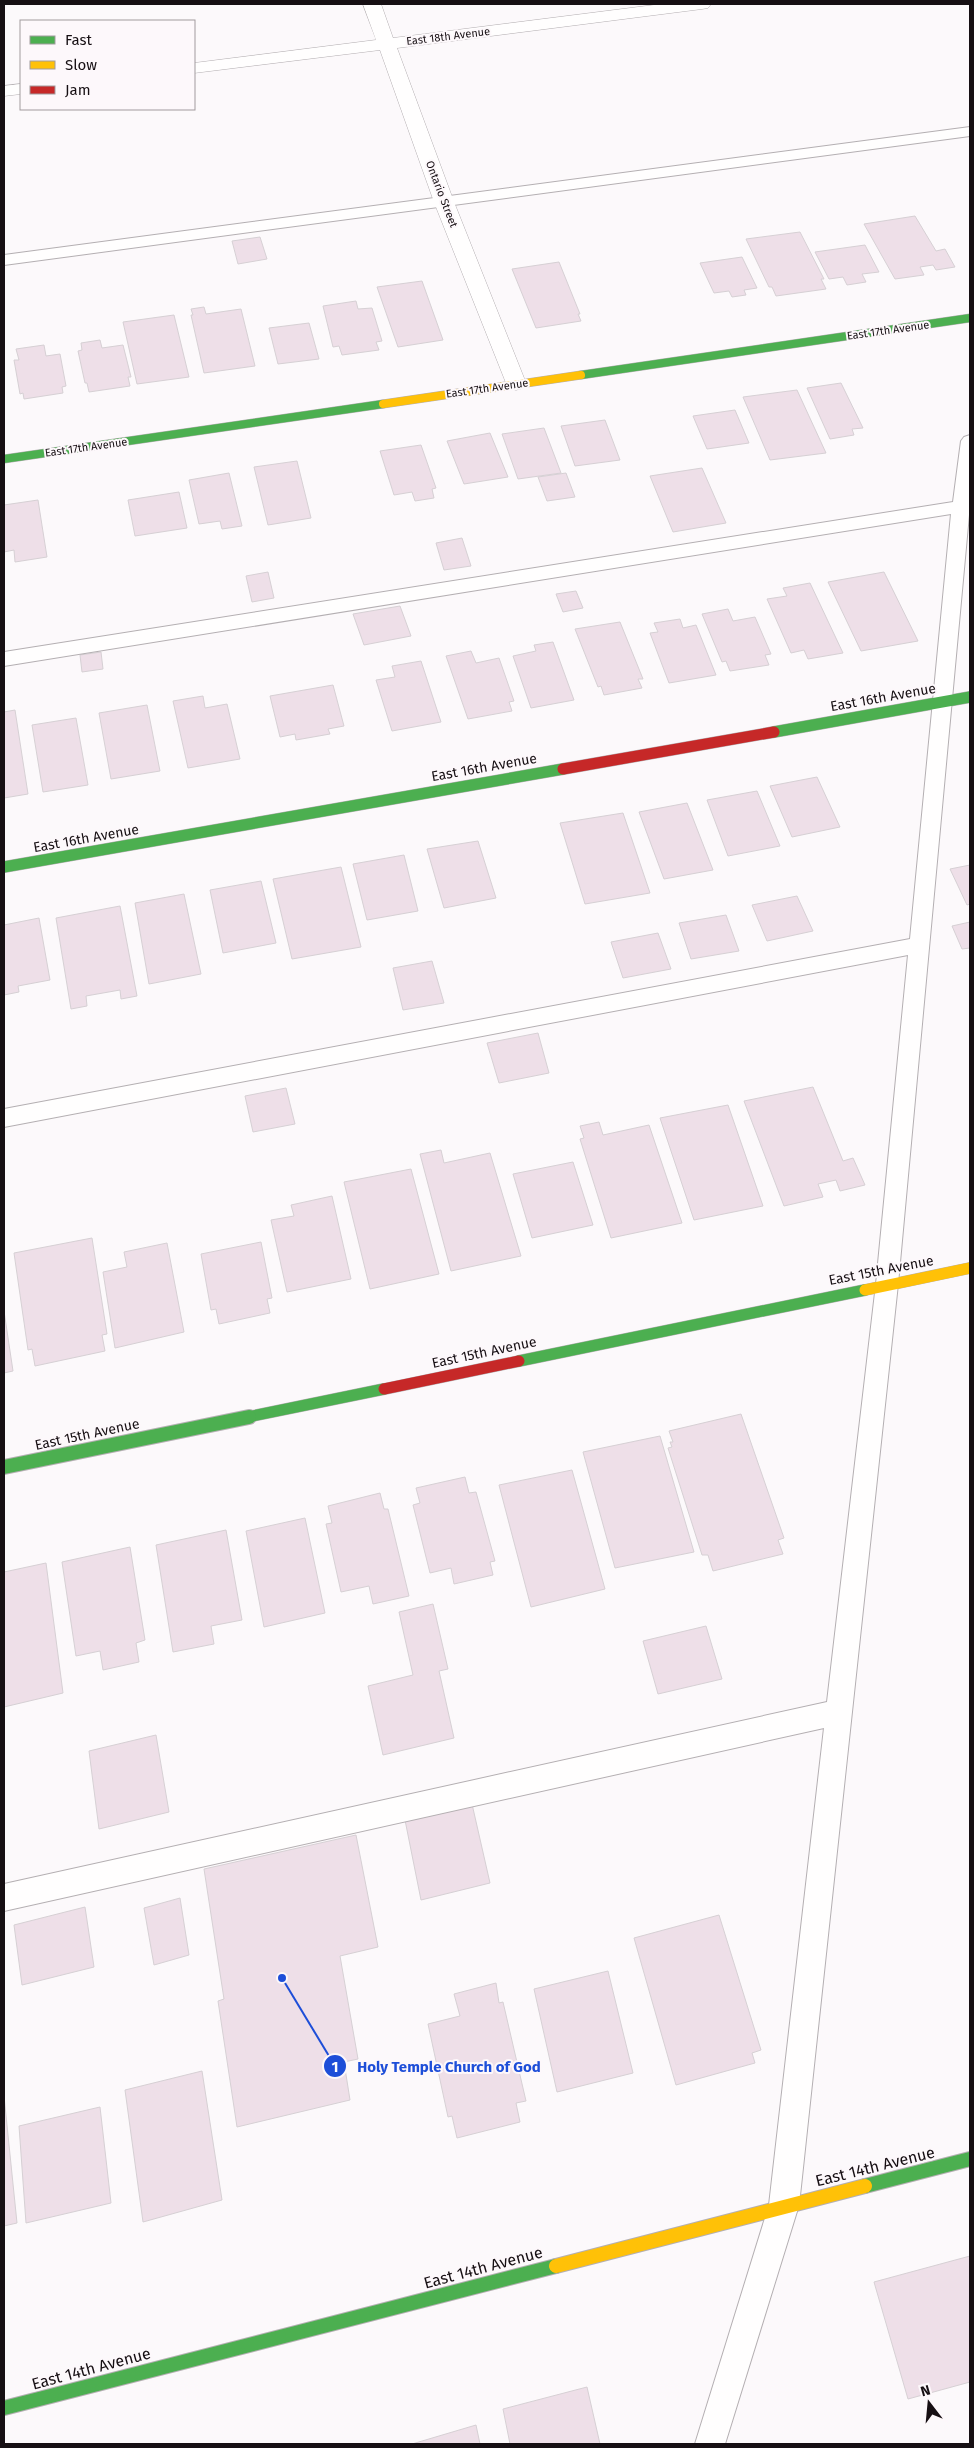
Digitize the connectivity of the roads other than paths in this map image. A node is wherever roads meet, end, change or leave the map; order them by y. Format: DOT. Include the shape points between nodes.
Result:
graph roads {
  1 [pos="372,4"];
  2 [pos="702,4"];
  3 [pos="386,44"];
  4 [pos="195,68"];
  5 [pos="20,89"];
  6 [pos="4,91"];
  7 [pos="970,131"];
  8 [pos="444,202"];
  9 [pos="4,260"];
  10 [pos="970,318"];
  11 [pos="516,383"];
  12 [pos="970,441"];
  13 [pos="4,459"];
  14 [pos="961,507"];
  15 [pos="4,658"];
  16 [pos="970,697"];
  17 [pos="942,702"];
  18 [pos="4,867"];
  19 [pos="919,945"];
  20 [pos="4,1118"];
  21 [pos="970,1268"];
  22 [pos="887,1284"];
  23 [pos="4,1467"];
  24 [pos="840,1712"];
  25 [pos="4,1897"];
  26 [pos="970,2159"];
  27 [pos="784,2205"];
  28 [pos="4,2408"];
  29 [pos="710,2444"];
  1 -- 3 [label="street, Ontario Street"];
  2 -- 3 [label="street, East 18th Avenue"];
  3 -- 4 [label="street, East 18th Avenue"];
  3 -- 8 [label="street, Ontario Street"];
  5 -- 6 [label="street"];
  7 -- 8 [label="lane"];
  8 -- 9 [label="lane"];
  8 -- 11 [label="street, Ontario Street"];
  10 -- 11 [label="street, East 17th Avenue"];
  11 -- 13 [label="street, East 17th Avenue"];
  12 -- 14 [label="lane"];
  14 -- 15 [label="lane"];
  14 -- 17 [label="lane"];
  16 -- 17 [label="street, East 16th Avenue"];
  17 -- 18 [label="street, East 16th Avenue"];
  17 -- 19 [label="lane"];
  19 -- 20 [label="lane"];
  19 -- 22 [label="lane"];
  21 -- 22 [label="street, East 15th Avenue"];
  22 -- 23 [label="street, East 15th Avenue"];
  22 -- 24 [label="lane"];
  24 -- 25 [label="lane"];
  24 -- 27 [label="lane"];
  26 -- 27 [label="street, East 14th Avenue"];
  27 -- 28 [label="street, East 14th Avenue"];
  27 -- 29 [label="lane"];
}
